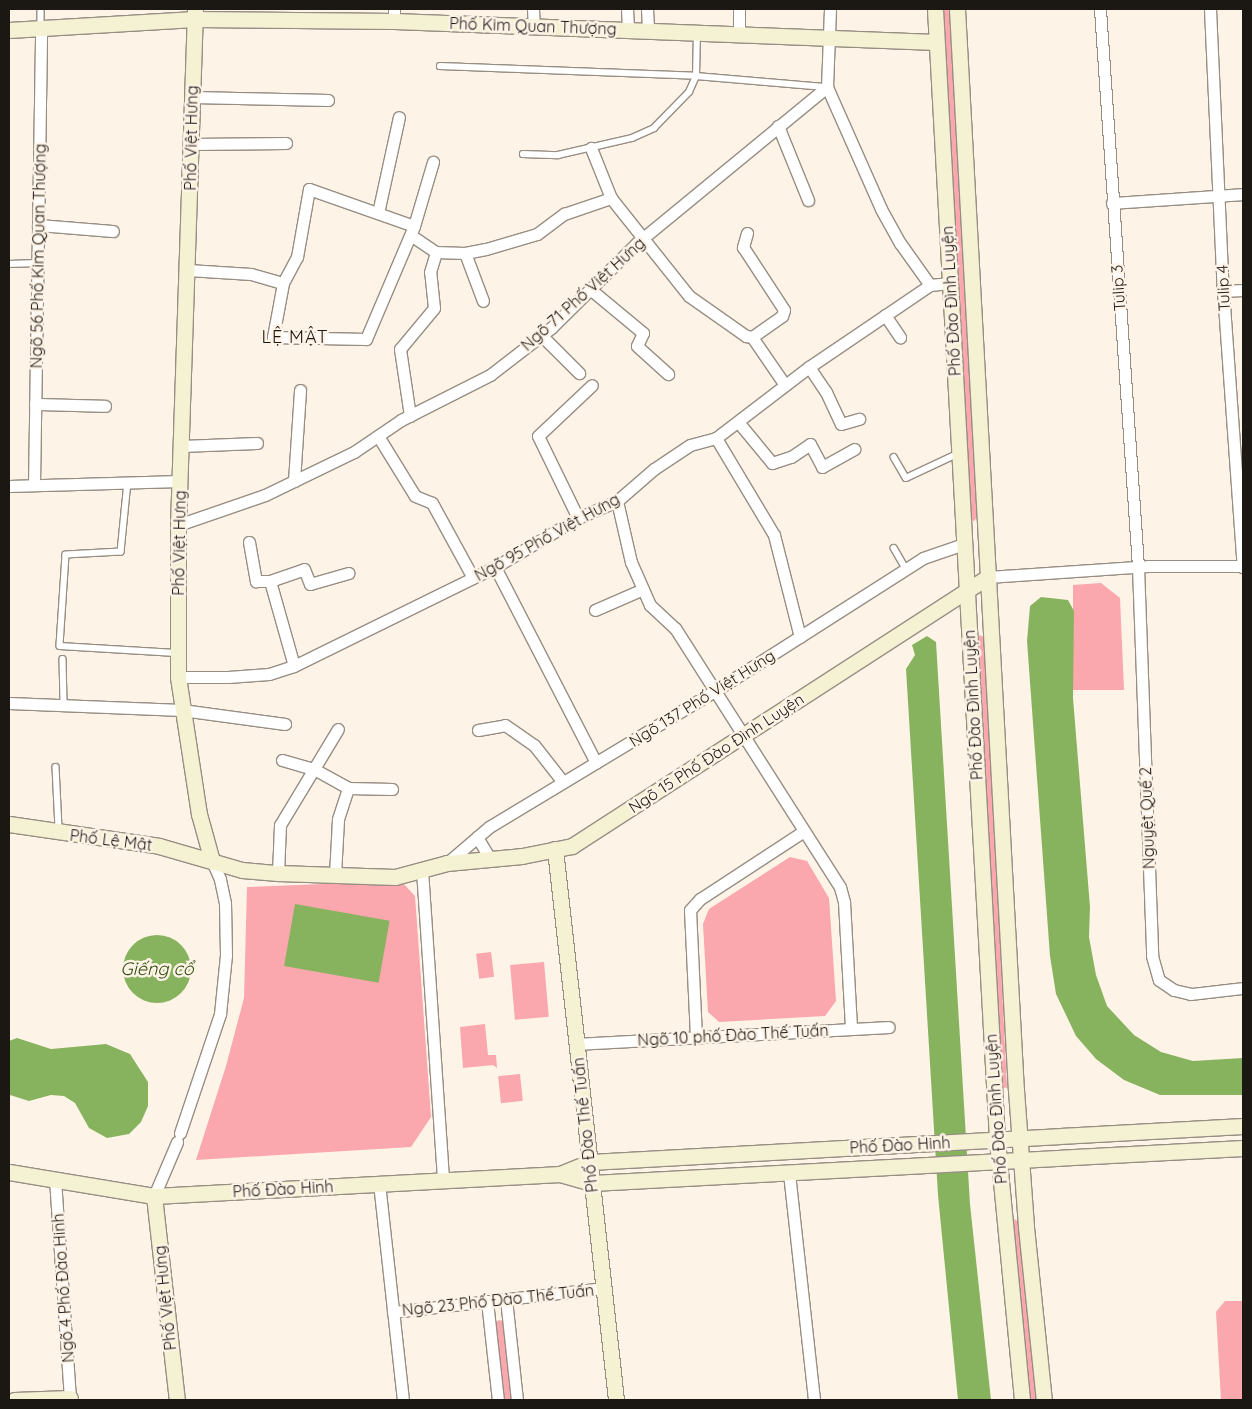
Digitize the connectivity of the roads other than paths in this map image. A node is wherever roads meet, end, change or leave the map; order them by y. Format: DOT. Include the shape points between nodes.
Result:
graph roads {
  1 [pos="41,9"];
  2 [pos="533,9"];
  3 [pos="627,9"];
  4 [pos="646,9"];
  5 [pos="739,9"];
  6 [pos="830,9"];
  7 [pos="935,9"];
  8 [pos="957,9"];
  9 [pos="1100,9"];
  10 [pos="1210,9"];
  11 [pos="195,14"];
  12 [pos="394,15"];
  13 [pos="534,26"];
  14 [pos="41,28"];
  15 [pos="9,30"];
  16 [pos="628,30"];
  17 [pos="648,31"];
  18 [pos="697,33"];
  19 [pos="739,34"];
  20 [pos="829,39"];
  21 [pos="936,42"];
  22 [pos="440,66"];
  23 [pos="696,76"];
  24 [pos="828,87"];
  25 [pos="192,97"];
  26 [pos="328,100"];
  27 [pos="399,117"];
  28 [pos="778,126"];
  29 [pos="286,143"];
  30 [pos="192,144"];
  31 [pos="591,148"];
  32 [pos="523,154"];
  33 [pos="433,162"];
  34 [pos="1243,194"];
  35 [pos="1219,196"];
  36 [pos="611,198"];
  37 [pos="808,200"];
  38 [pos="1112,203"];
  39 [pos="378,213"];
  40 [pos="38,225"];
  41 [pos="112,231"];
  42 [pos="413,231"];
  43 [pos="747,233"];
  44 [pos="642,239"];
  45 [pos="436,252"];
  46 [pos="465,253"];
  47 [pos="37,263"];
  48 [pos="9,264"];
  49 [pos="188,270"];
  50 [pos="283,283"];
  51 [pos="950,283"];
  52 [pos="930,285"];
  53 [pos="590,289"];
  54 [pos="1243,290"];
  55 [pos="1223,291"];
  56 [pos="483,301"];
  57 [pos="885,315"];
  58 [pos="541,335"];
  59 [pos="752,337"];
  60 [pos="900,337"];
  61 [pos="809,367"];
  62 [pos="579,373"];
  63 [pos="668,374"];
  64 [pos="592,385"];
  65 [pos="785,385"];
  66 [pos="300,390"];
  67 [pos="35,404"];
  68 [pos="105,406"];
  69 [pos="410,416"];
  70 [pos="859,419"];
  71 [pos="739,423"];
  72 [pos="378,436"];
  73 [pos="716,438"];
  74 [pos="257,443"];
  75 [pos="181,446"];
  76 [pos="854,450"];
  77 [pos="959,453"];
  78 [pos="894,457"];
  79 [pos="180,481"];
  80 [pos="128,482"];
  81 [pos="294,482"];
  82 [pos="34,485"];
  83 [pos="9,486"];
  84 [pos="617,501"];
  85 [pos="578,518"];
  86 [pos="178,525"];
  87 [pos="249,542"];
  88 [pos="964,544"];
  89 [pos="894,548"];
  90 [pos="1243,566"];
  91 [pos="495,567"];
  92 [pos="1138,567"];
  93 [pos="906,569"];
  94 [pos="348,573"];
  95 [pos="988,577"];
  96 [pos="473,578"];
  97 [pos="270,581"];
  98 [pos="643,589"];
  99 [pos="967,590"];
  100 [pos="595,610"];
  101 [pos="800,637"];
  102 [pos="178,654"];
  103 [pos="63,659"];
  104 [pos="294,666"];
  105 [pos="178,677"];
  106 [pos="713,692"];
  107 [pos="9,703"];
  108 [pos="64,704"];
  109 [pos="182,710"];
  110 [pos="285,724"];
  111 [pos="338,729"];
  112 [pos="478,730"];
  113 [pos="742,736"];
  114 [pos="282,760"];
  115 [pos="596,763"];
  116 [pos="56,767"];
  117 [pos="314,769"];
  118 [pos="563,782"];
  119 [pos="348,788"];
  120 [pos="392,789"];
  121 [pos="9,824"];
  122 [pos="804,831"];
  123 [pos="59,834"];
  124 [pos="477,837"];
  125 [pos="555,849"];
  126 [pos="490,859"];
  127 [pos="212,861"];
  128 [pos="447,863"];
  129 [pos="422,870"];
  130 [pos="278,873"];
  131 [pos="335,875"];
  132 [pos="1243,988"];
  133 [pos="889,1027"];
  134 [pos="851,1029"];
  135 [pos="696,1037"];
  136 [pos="576,1044"];
  137 [pos="1243,1126"];
  138 [pos="1020,1139"];
  139 [pos="997,1140"];
  140 [pos="1243,1148"];
  141 [pos="1021,1160"];
  142 [pos="999,1161"];
  143 [pos="590,1162"];
  144 [pos="9,1172"];
  145 [pos="789,1173"];
  146 [pos="560,1174"];
  147 [pos="55,1179"];
  148 [pos="443,1180"];
  149 [pos="592,1183"];
  150 [pos="379,1184"];
  151 [pos="154,1196"];
  152 [pos="604,1288"];
  153 [pos="506,1300"];
  154 [pos="487,1301"];
  155 [pos="393,1312"];
  156 [pos="70,1399"];
  157 [pos="14,1400"];
  158 [pos="177,1400"];
  159 [pos="403,1400"];
  160 [pos="498,1400"];
  161 [pos="517,1400"];
  162 [pos="616,1400"];
  163 [pos="814,1400"];
  164 [pos="1022,1400"];
  165 [pos="1044,1400"];
  1 -- 14 [label="lane"];
  2 -- 13 [label="street"];
  3 -- 16 [label="street"];
  4 -- 17 [label="street"];
  5 -- 19 [label="street"];
  6 -- 20 [label="street"];
  7 -- 21 [label="street, Phố Đào Đình Luyện"];
  8 -- 95 [label="street, Phố Đào Đình Luyện"];
  9 -- 38 [label="street, Tulip 3"];
  10 -- 35 [label="street, Tulip 4"];
  11 -- 12 [label="street, Phố Kim Quan Thượng"];
  11 -- 14 [label="street, Phố Kim Quan Thượng"];
  11 -- 25 [label="street, Phố Việt Hưng"];
  12 -- 13 [label="street, Phố Kim Quan Thượng"];
  13 -- 16 [label="street, Phố Kim Quan Thượng"];
  14 -- 15 [label="street, Phố Kim Quan Thượng"];
  14 -- 40 [label="street, Ngõ 56 Phố Kim Quan Thượng"];
  16 -- 17 [label="street, Phố Kim Quan Thượng"];
  17 -- 18 [label="street, Phố Kim Quan Thượng"];
  18 -- 19 [label="street, Phố Kim Quan Thượng"];
  18 -- 23 [label="lane"];
  19 -- 20 [label="street, Phố Kim Quan Thượng"];
  20 -- 21 [label="street, Phố Kim Quan Thượng"];
  20 -- 24 [label="street"];
  21 -- 51 [label="street, Phố Đào Đình Luyện"];
  22 -- 23 [label="lane"];
  23 -- 24 [label="lane"];
  23 -- 31 [label="lane" via="689,92 644,135"];
  24 -- 28 [label="street, Ngõ 71 Phố Việt Hưng"];
  24 -- 52 [label="street" via="881,209"];
  25 -- 26 [label="street"];
  25 -- 30 [label="street, Phố Việt Hưng"];
  27 -- 39 [label="street"];
  28 -- 37 [label="street"];
  28 -- 44 [label="street, Ngõ 71 Phố Việt Hưng"];
  29 -- 30 [label="street"];
  30 -- 49 [label="street, Phố Việt Hưng"];
  31 -- 32 [label="lane" via="558,155"];
  31 -- 36 [label="street"];
  33 -- 42 [label="street"];
  34 -- 35 [label="street"];
  35 -- 38 [label="street"];
  35 -- 55 [label="street, Tulip 4"];
  36 -- 44 [label="street"];
  36 -- 46 [label="street" via="564,214 537,234"];
  38 -- 92 [label="street, Tulip 3"];
  39 -- 42 [label="street"];
  39 -- 50 [label="street" via="309,190 297,257"];
  40 -- 41 [label="street"];
  40 -- 47 [label="street, Ngõ 56 Phố Kim Quan Thượng"];
  42 -- 45 [label="street"];
  42 -- 50 [label="street" via="366,339 273,336"];
  43 -- 59 [label="street" via="743,247 784,310 782,316"];
  44 -- 53 [label="street, Ngõ 71 Phố Việt Hưng"];
  44 -- 59 [label="street" via="689,296"];
  45 -- 46 [label="street"];
  45 -- 69 [label="street" via="430,272 434,308 400,349"];
  46 -- 56 [label="street"];
  47 -- 48 [label="lane"];
  47 -- 67 [label="street, Ngõ 56 Phố Kim Quan Thượng"];
  49 -- 50 [label="street" via="251,274"];
  49 -- 75 [label="street, Phố Việt Hưng"];
  51 -- 52 [label="street"];
  51 -- 77 [label="street, Phố Đào Đình Luyện"];
  52 -- 57 [label="street, Ngõ 95 Phố Việt Hưng"];
  53 -- 58 [label="street, Ngõ 71 Phố Việt Hưng"];
  53 -- 63 [label="street" via="644,333 637,346"];
  54 -- 55 [label="street"];
  55 -- 90 [label="street, Tulip 4"];
  57 -- 60 [label="street"];
  57 -- 61 [label="street, Ngõ 95 Phố Việt Hưng"];
  58 -- 62 [label="street"];
  58 -- 69 [label="street, Ngõ 71 Phố Việt Hưng" via="490,375"];
  59 -- 65 [label="street"];
  61 -- 65 [label="street, Ngõ 95 Phố Việt Hưng"];
  61 -- 70 [label="street" via="826,392 841,424"];
  64 -- 85 [label="street" via="538,436"];
  65 -- 71 [label="street, Ngõ 95 Phố Việt Hưng"];
  66 -- 81 [label="street"];
  67 -- 68 [label="street"];
  67 -- 82 [label="street, Ngõ 56 Phố Kim Quan Thượng"];
  69 -- 72 [label="street, Ngõ 71 Phố Việt Hưng"];
  71 -- 73 [label="street, Ngõ 95 Phố Việt Hưng"];
  71 -- 76 [label="street" via="772,464 791,457 810,444 822,467"];
  72 -- 81 [label="street, Ngõ 71 Phố Việt Hưng" via="354,452"];
  72 -- 96 [label="street" via="414,496 432,502"];
  73 -- 84 [label="street, Ngõ 95 Phố Việt Hưng" via="690,445 654,468"];
  73 -- 101 [label="street" via="774,535"];
  74 -- 75 [label="street"];
  75 -- 79 [label="street, Phố Việt Hưng"];
  77 -- 78 [label="lane" via="906,478"];
  77 -- 88 [label="street, Phố Đào Đình Luyện"];
  79 -- 80 [label="street"];
  79 -- 86 [label="street, Phố Việt Hưng"];
  80 -- 82 [label="street"];
  80 -- 102 [label="lane" via="121,552 66,555 60,646"];
  81 -- 86 [label="street, Ngõ 71 Phố Việt Hưng"];
  82 -- 83 [label="street"];
  84 -- 85 [label="street, Ngõ 95 Phố Việt Hưng"];
  84 -- 98 [label="street, Ngõ 10 phố Đào Thế Tuấn" via="631,562"];
  85 -- 91 [label="street, Ngõ 95 Phố Việt Hưng"];
  86 -- 102 [label="street, Phố Việt Hưng"];
  87 -- 97 [label="street" via="256,581"];
  88 -- 93 [label="street, Ngõ 137 Phố Việt Hưng" via="937,552"];
  88 -- 99 [label="street, Phố Đào Đình Luyện"];
  89 -- 93 [label="lane"];
  90 -- 92 [label="street"];
  91 -- 96 [label="street, Ngõ 95 Phố Việt Hưng"];
  91 -- 115 [label="street"];
  92 -- 95 [label="street"];
  92 -- 132 [label="street, Nguyệt Quế 2" via="1154,969 1159,980 1174,990 1191,994"];
  93 -- 101 [label="street, Ngõ 137 Phố Việt Hưng"];
  94 -- 97 [label="street" via="310,584 304,569"];
  95 -- 99 [label="street, Ngõ 15 Phố Đào Đình Luyện"];
  95 -- 138 [label="street, Phố Đào Đình Luyện"];
  96 -- 104 [label="street, Ngõ 95 Phố Việt Hưng"];
  97 -- 104 [label="street"];
  98 -- 100 [label="street"];
  98 -- 106 [label="street, Ngõ 10 phố Đào Thế Tuấn" via="650,605 675,628"];
  99 -- 113 [label="street, Ngõ 15 Phố Đào Đình Luyện"];
  99 -- 139 [label="street, Phố Đào Đình Luyện"];
  101 -- 106 [label="street, Ngõ 137 Phố Việt Hưng"];
  102 -- 105 [label="street, Phố Việt Hưng"];
  103 -- 108 [label="lane"];
  104 -- 105 [label="street, Ngõ 95 Phố Việt Hưng" via="269,674 228,678"];
  105 -- 109 [label="street, Phố Việt Hưng"];
  106 -- 113 [label="street, Ngõ 10 phố Đào Thế Tuấn"];
  106 -- 115 [label="street, Ngõ 137 Phố Việt Hưng"];
  107 -- 108 [label="street"];
  108 -- 109 [label="street"];
  109 -- 110 [label="street"];
  109 -- 127 [label="street, Phố Việt Hưng" via="199,814"];
  111 -- 117 [label="street"];
  112 -- 118 [label="street" via="505,725 534,745"];
  113 -- 122 [label="street, Ngõ 10 phố Đào Thế Tuấn"];
  113 -- 125 [label="street, Ngõ 15 Phố Đào Đình Luyện" via="572,846"];
  114 -- 117 [label="street"];
  115 -- 118 [label="street, Ngõ 137 Phố Việt Hưng"];
  116 -- 123 [label="lane"];
  117 -- 119 [label="street"];
  117 -- 130 [label="street" via="280,825"];
  118 -- 124 [label="street, Ngõ 137 Phố Việt Hưng"];
  119 -- 120 [label="street"];
  119 -- 131 [label="street" via="338,819"];
  121 -- 123 [label="street, Phố Lệ Mật"];
  122 -- 134 [label="street, Ngõ 10 phố Đào Thế Tuấn" via="843,894"];
  122 -- 135 [label="street, Ngõ 10 phố Đào Thế Tuấn" via="700,898 690,910"];
  123 -- 127 [label="street, Phố Lệ Mật" via="159,846"];
  124 -- 126 [label="street"];
  124 -- 128 [label="street, Ngõ 137 Phố Việt Hưng"];
  125 -- 126 [label="street, Ngõ 15 Phố Đào Đình Luyện"];
  125 -- 136 [label="street, Phố Đào Thế Tuấn"];
  126 -- 128 [label="street, Ngõ 15 Phố Đào Đình Luyện"];
  127 -- 130 [label="street" via="242,870"];
  127 -- 151 [label="street" via="225,904 226,955 220,1014 179,1138"];
  128 -- 129 [label="street, Ngõ 15 Phố Đào Đình Luyện"];
  129 -- 131 [label="street" via="395,877"];
  129 -- 148 [label="street"];
  130 -- 131 [label="street"];
  133 -- 134 [label="street, Ngõ 10 phố Đào Thế Tuấn"];
  134 -- 135 [label="street, Ngõ 10 phố Đào Thế Tuấn"];
  135 -- 136 [label="street, Ngõ 10 phố Đào Thế Tuấn"];
  136 -- 143 [label="street, Phố Đào Thế Tuấn"];
  137 -- 138 [label="street, Phố Đào Hinh"];
  138 -- 139 [label="street, Phố Đào Hinh"];
  138 -- 141 [label="street, Phố Đào Đình Luyện"];
  139 -- 142 [label="street, Phố Đào Đình Luyện"];
  139 -- 143 [label="street, Phố Đào Hinh"];
  140 -- 141 [label="street, Phố Đào Hinh"];
  141 -- 142 [label="street, Phố Đào Hinh"];
  141 -- 165 [label="street, Phố Đào Đình Luyện"];
  142 -- 145 [label="street, Phố Đào Hinh"];
  142 -- 164 [label="street, Phố Đào Đình Luyện"];
  143 -- 146 [label="street, Phố Đào Hinh"];
  143 -- 149 [label="street, Phố Đào Thế Tuấn"];
  144 -- 147 [label="street, Phố Đào Hinh"];
  145 -- 149 [label="street, Phố Đào Hinh"];
  145 -- 163 [label="street"];
  146 -- 148 [label="street, Phố Đào Hinh"];
  146 -- 149 [label="street, Phố Đào Hinh"];
  147 -- 151 [label="street, Phố Đào Hinh"];
  147 -- 156 [label="street, Ngõ 4 Phố Đào Hinh"];
  148 -- 150 [label="street, Phố Đào Hinh"];
  149 -- 152 [label="street, Phố Đào Thế Tuấn"];
  150 -- 151 [label="street, Phố Đào Hinh"];
  150 -- 155 [label="street"];
  151 -- 158 [label="street, Phố Việt Hưng"];
  152 -- 153 [label="street, Ngõ 23 Phố Đào Thế Tuấn"];
  152 -- 162 [label="street, Phố Đào Thế Tuấn"];
  153 -- 154 [label="street, Ngõ 23 Phố Đào Thế Tuấn"];
  153 -- 161 [label="street"];
  154 -- 155 [label="street, Ngõ 23 Phố Đào Thế Tuấn"];
  154 -- 160 [label="street"];
  155 -- 159 [label="street"];
  156 -- 157 [label="street"];
}
